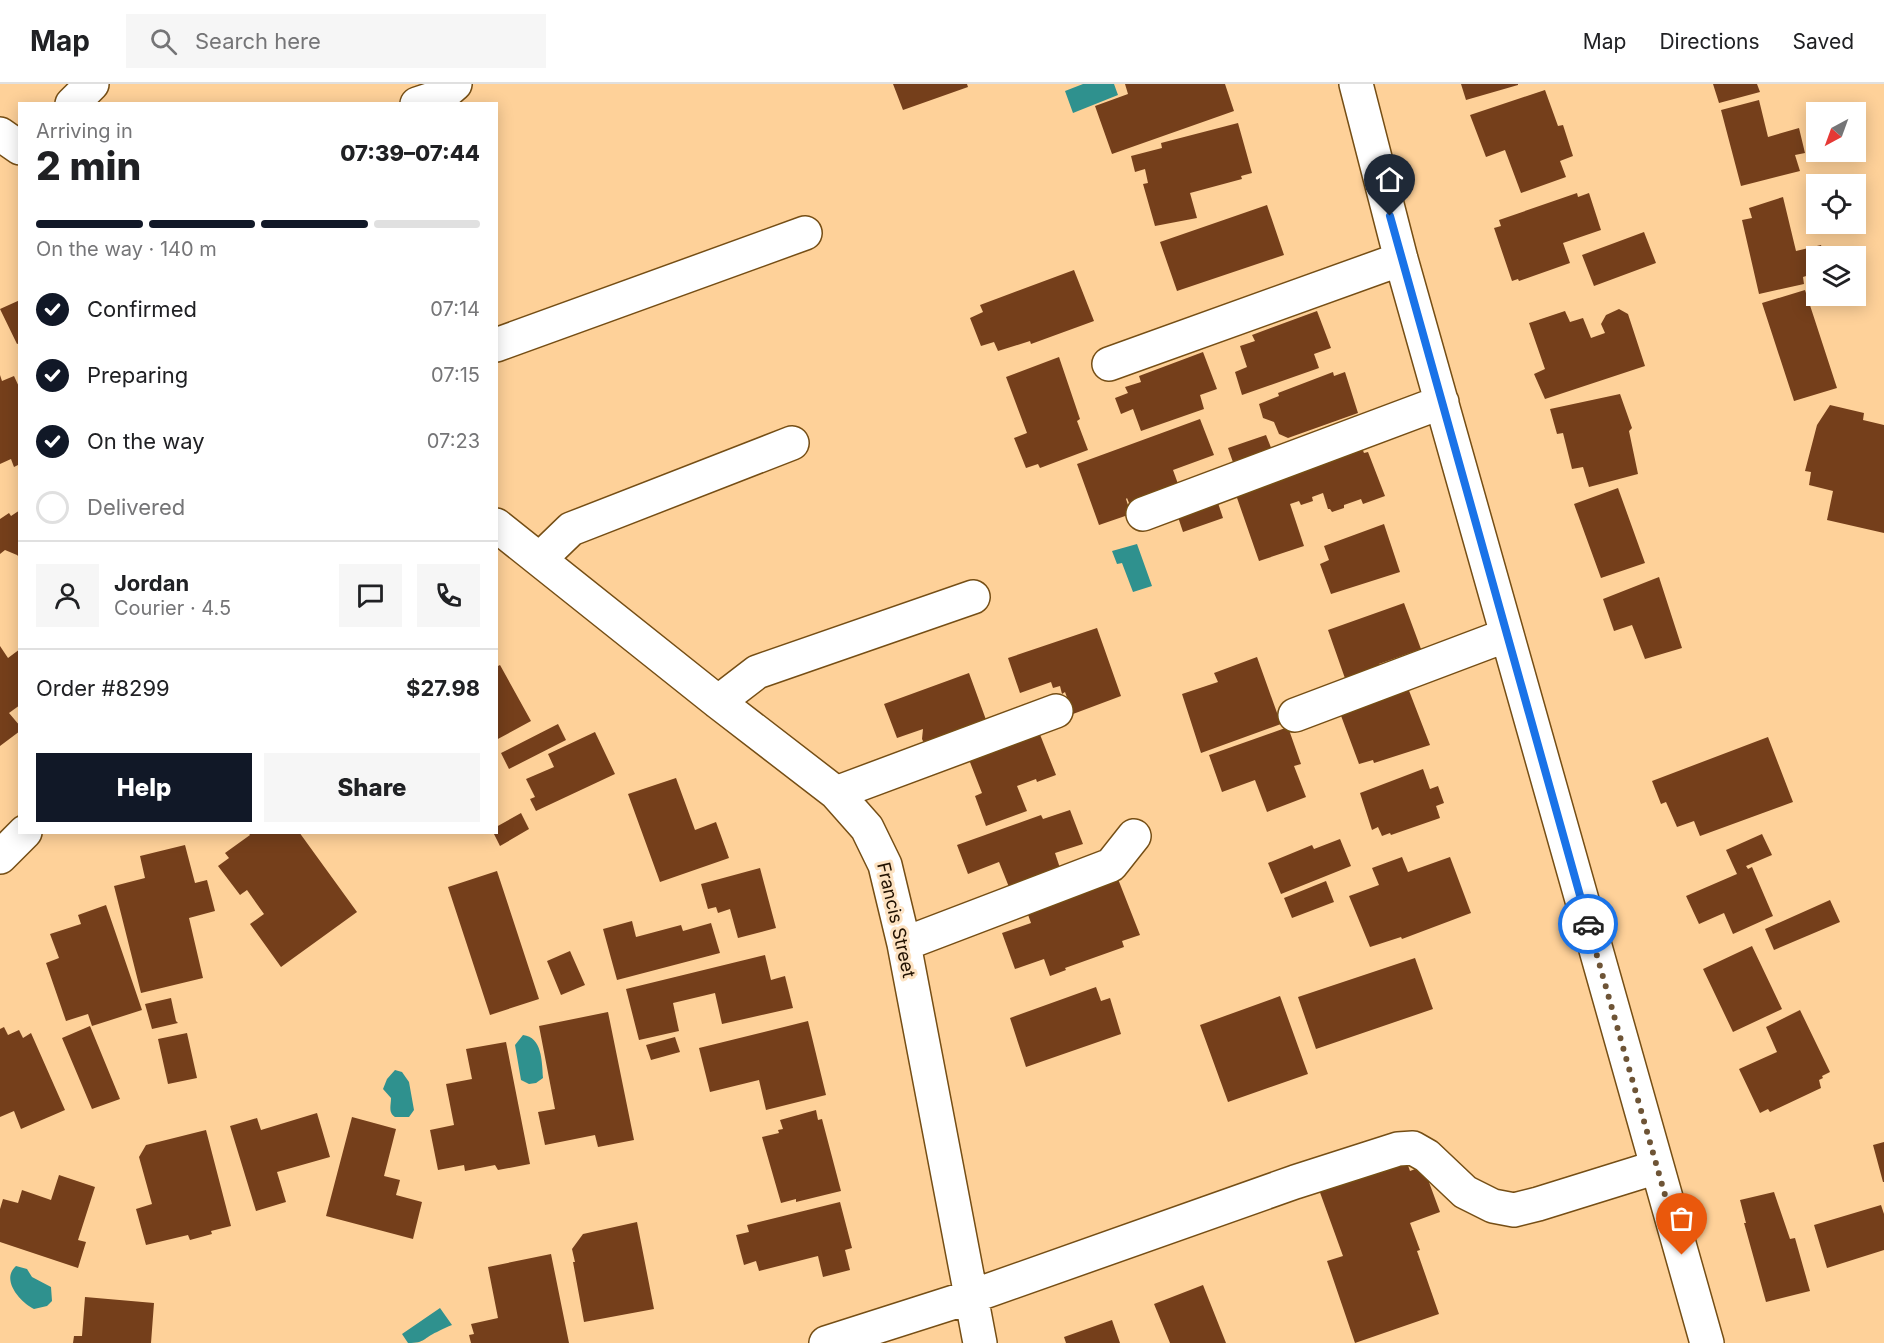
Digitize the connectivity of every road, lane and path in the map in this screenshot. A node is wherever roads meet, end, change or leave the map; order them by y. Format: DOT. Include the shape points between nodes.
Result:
graph roads {
  1 [pos="92,84"];
  2 [pos="455,84"];
  3 [pos="1356,84"];
  4 [pos="74,102"];
  5 [pos="423,102"];
  6 [pos="0,134"];
  7 [pos="18,147"];
  8 [pos="805,233"];
  9 [pos="1401,260"];
  10 [pos="498,344"];
  11 [pos="1108,364"];
  12 [pos="1442,402"];
  13 [pos="792,443"];
  14 [pos="1143,514"];
  15 [pos="498,527"];
  16 [pos="540,559"];
  17 [pos="973,597"];
  18 [pos="1507,635"];
  19 [pos="718,702"];
  20 [pos="1056,711"];
  21 [pos="1295,715"];
  22 [pos="836,793"];
  23 [pos="23,834"];
  24 [pos="1134,836"];
  25 [pos="0,857"];
  26 [pos="904,944"];
  27 [pos="1657,1167"];
  28 [pos="970,1297"];
  29 [pos="826,1343"];
  30 [pos="980,1343"];
  31 [pos="1707,1343"];
  1 -- 4 [label="street"];
  2 -- 5 [label="street" via="441,96"];
  3 -- 9 [label="street"];
  6 -- 7 [label="street"];
  8 -- 10 [label="street"];
  9 -- 11 [label="street"];
  9 -- 12 [label="street"];
  12 -- 14 [label="street"];
  12 -- 18 [label="street"];
  13 -- 16 [label="street" via="571,529"];
  15 -- 16 [label="street, Francis Street"];
  16 -- 19 [label="street, Francis Street"];
  17 -- 19 [label="street" via="757,672"];
  18 -- 21 [label="street"];
  18 -- 27 [label="street"];
  19 -- 22 [label="street, Francis Street"];
  20 -- 22 [label="street"];
  22 -- 26 [label="street, Francis Street" via="867,828 885,865"];
  23 -- 25 [label="street"];
  24 -- 26 [label="street" via="1111,866"];
  26 -- 28 [label="street, Francis Street"];
  27 -- 28 [label="street" via="1514,1210 1493,1206 1465,1192 1413,1148 1398,1149"];
  27 -- 31 [label="street"];
  28 -- 29 [label="street"];
  28 -- 30 [label="street, Francis Street"];
}
